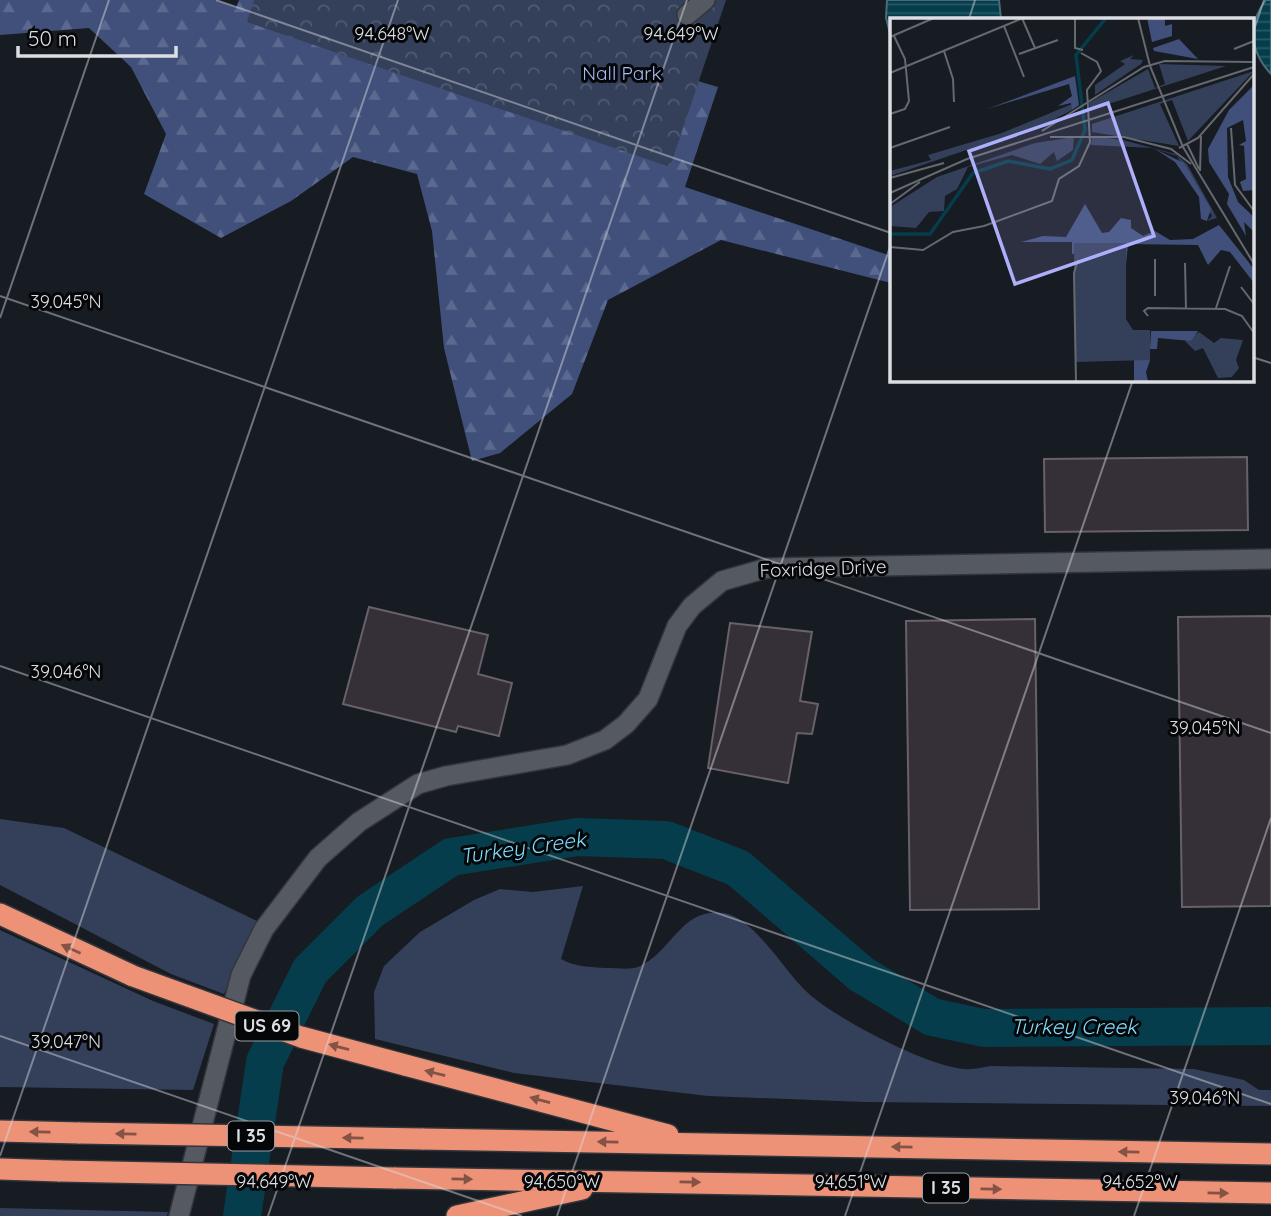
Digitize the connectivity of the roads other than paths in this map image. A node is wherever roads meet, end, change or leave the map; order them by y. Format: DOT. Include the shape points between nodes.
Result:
graph roads {
  1 [pos="705,0"];
  2 [pos="687,15"];
  3 [pos="1271,559"];
  4 [pos="0,914"];
  5 [pos="0,1131"];
  6 [pos="701,1143"];
  7 [pos="1271,1154"];
  8 [pos="0,1169"];
  9 [pos="621,1181"];
  10 [pos="1271,1194"];
  11 [pos="179,1216"];
  12 [pos="457,1216"];
  1 -- 2 [label="street"];
  3 -- 11 [label="street, Foxridge Drive" via="767,568 722,580 684,615 648,699 605,740 567,755 418,784 359,822 318,858 264,929 236,988"];
  6 -- 4 [label="highway, US 69, one-way, bridge" via="300,1037 133,976"];
  6 -- 5 [label="highway, I 35, one-way, bridge"];
  7 -- 6 [label="highway, I 35, one-way"];
  8 -- 9 [label="highway, I 35, one-way, bridge"];
  9 -- 10 [label="highway, I 35, one-way"];
  9 -- 12 [label="highway"];
}
